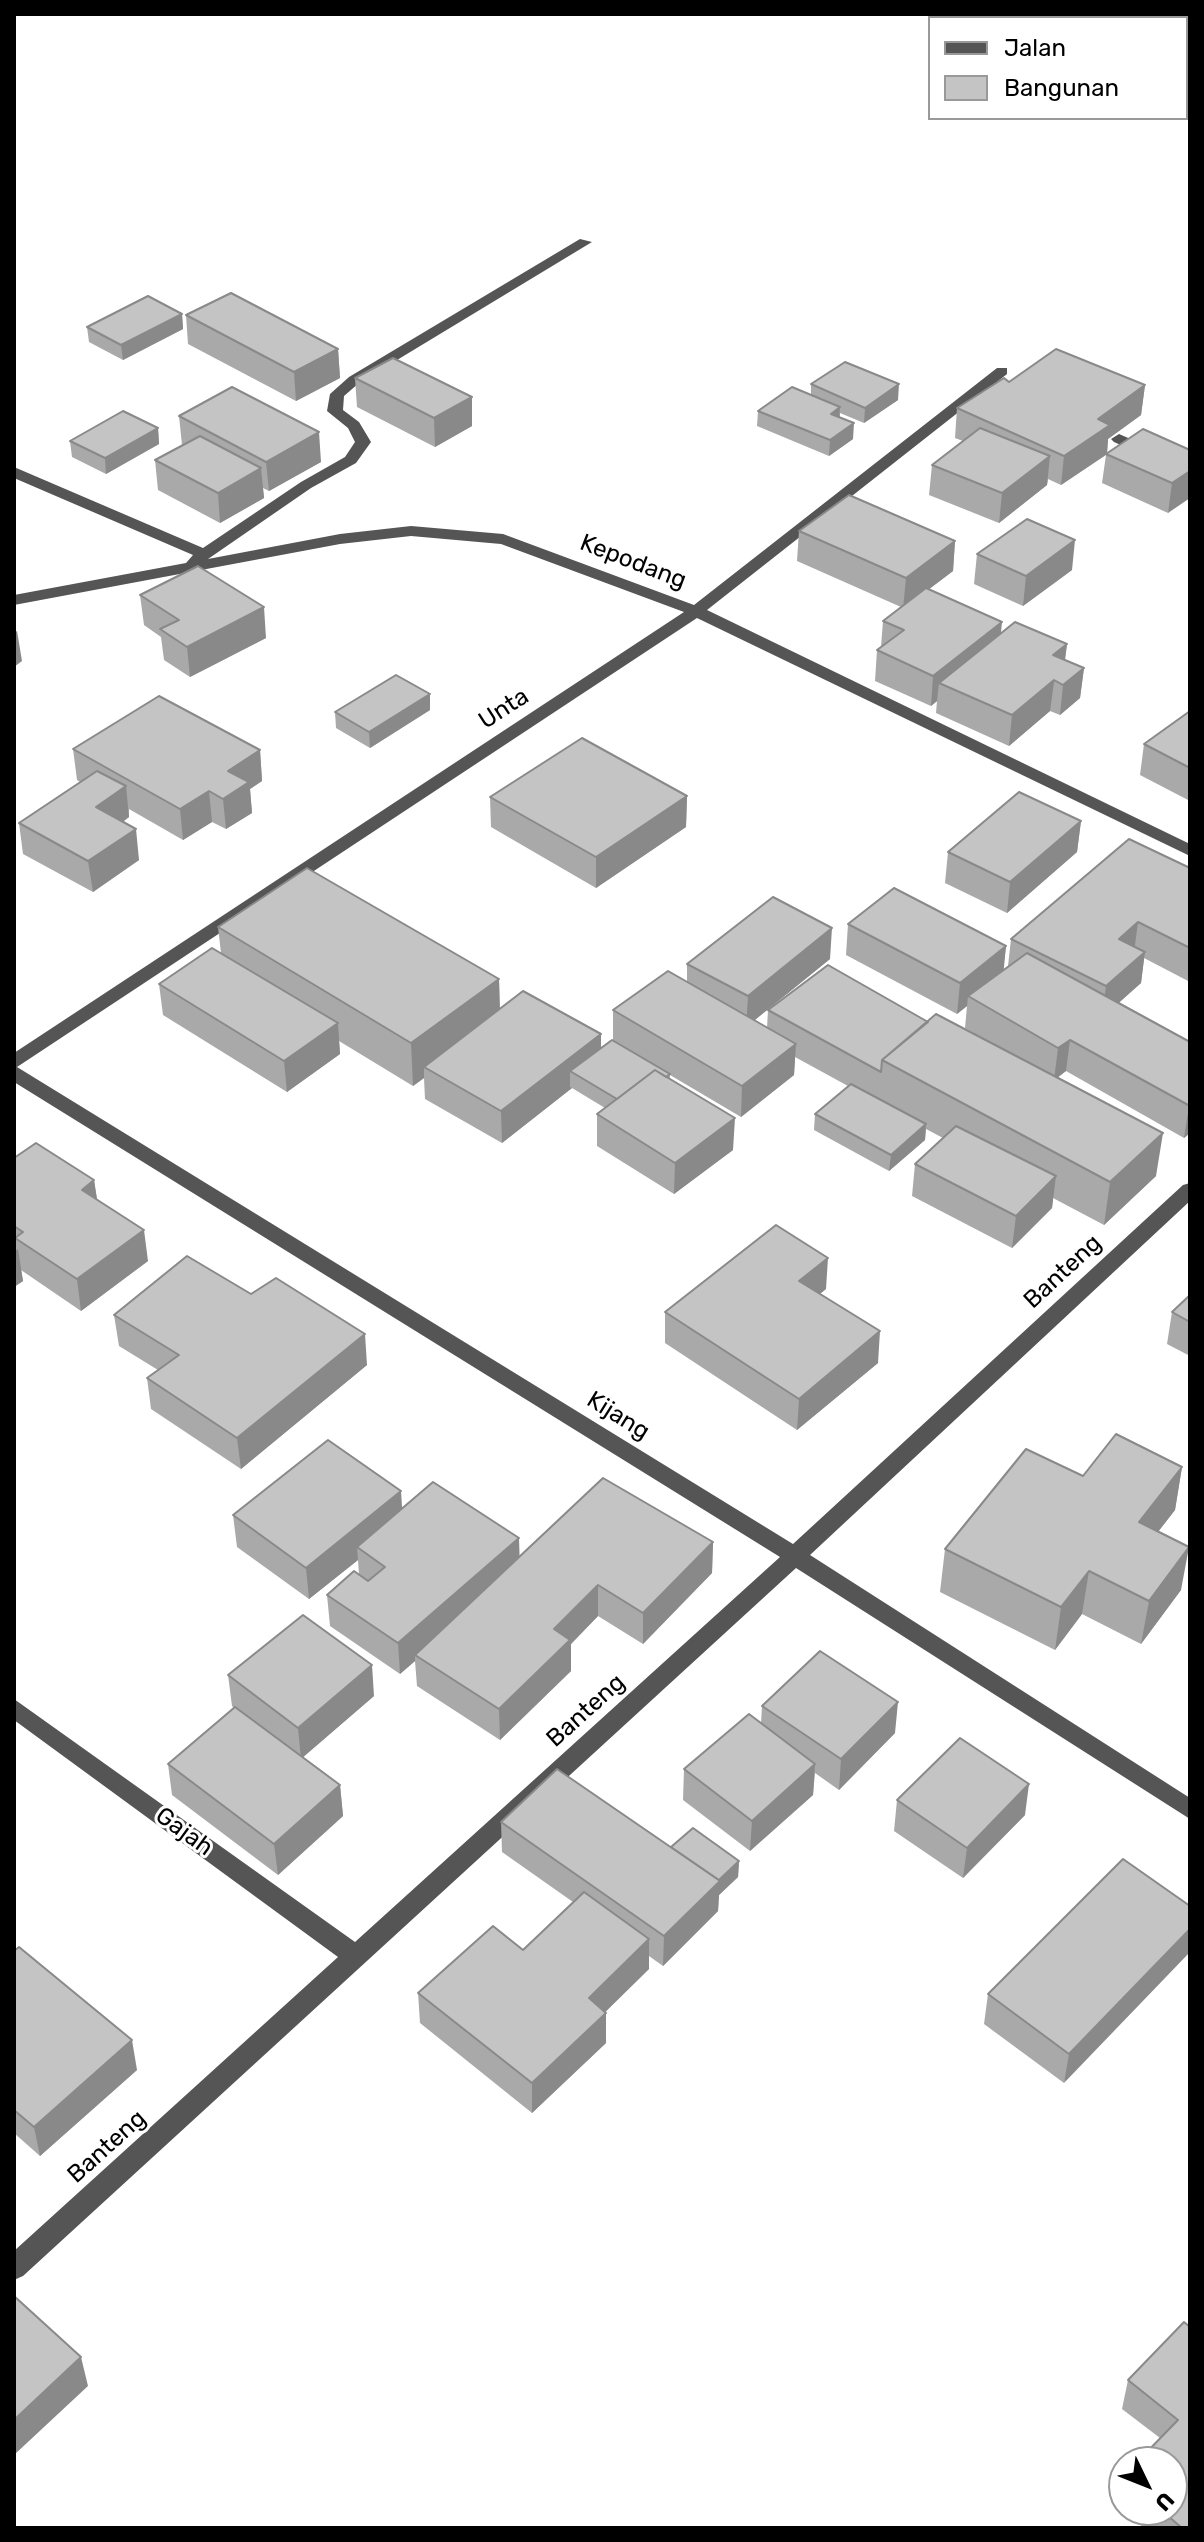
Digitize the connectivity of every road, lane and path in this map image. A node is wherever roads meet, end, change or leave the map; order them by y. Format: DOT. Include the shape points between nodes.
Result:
graph roads {
  1 [pos="585,242"];
  2 [pos="1002,371"];
  3 [pos="1119,439"];
  4 [pos="1190,471"];
  5 [pos="14,472"];
  6 [pos="204,554"];
  7 [pos="185,567"];
  8 [pos="14,600"];
  9 [pos="696,611"];
  10 [pos="1190,851"];
  11 [pos="14,1062"];
  12 [pos="14,1073"];
  13 [pos="1190,1190"];
  14 [pos="795,1556"];
  15 [pos="14,1708"];
  16 [pos="1190,1810"];
  17 [pos="355,1956"];
  18 [pos="14,2268"];
  1 -- 6 [label="street" via="354,380 337,394 335,411 354,425 363,442 351,460"];
  2 -- 9 [label="street, Unta"];
  3 -- 4 [label="street"];
  5 -- 6 [label="street"];
  6 -- 7 [label="street"];
  7 -- 8 [label="street, Kepodang"];
  7 -- 9 [label="street, Kepodang" via="340,539 453,532 503,539"];
  9 -- 10 [label="street, Kepodang"];
  9 -- 11 [label="street, Unta"];
  12 -- 14 [label="street, Kijang"];
  13 -- 14 [label="street, Banteng"];
  14 -- 16 [label="street, Kijang"];
  14 -- 17 [label="street, Banteng"];
  15 -- 17 [label="street, Gajah"];
  17 -- 18 [label="street, Banteng"];
}
